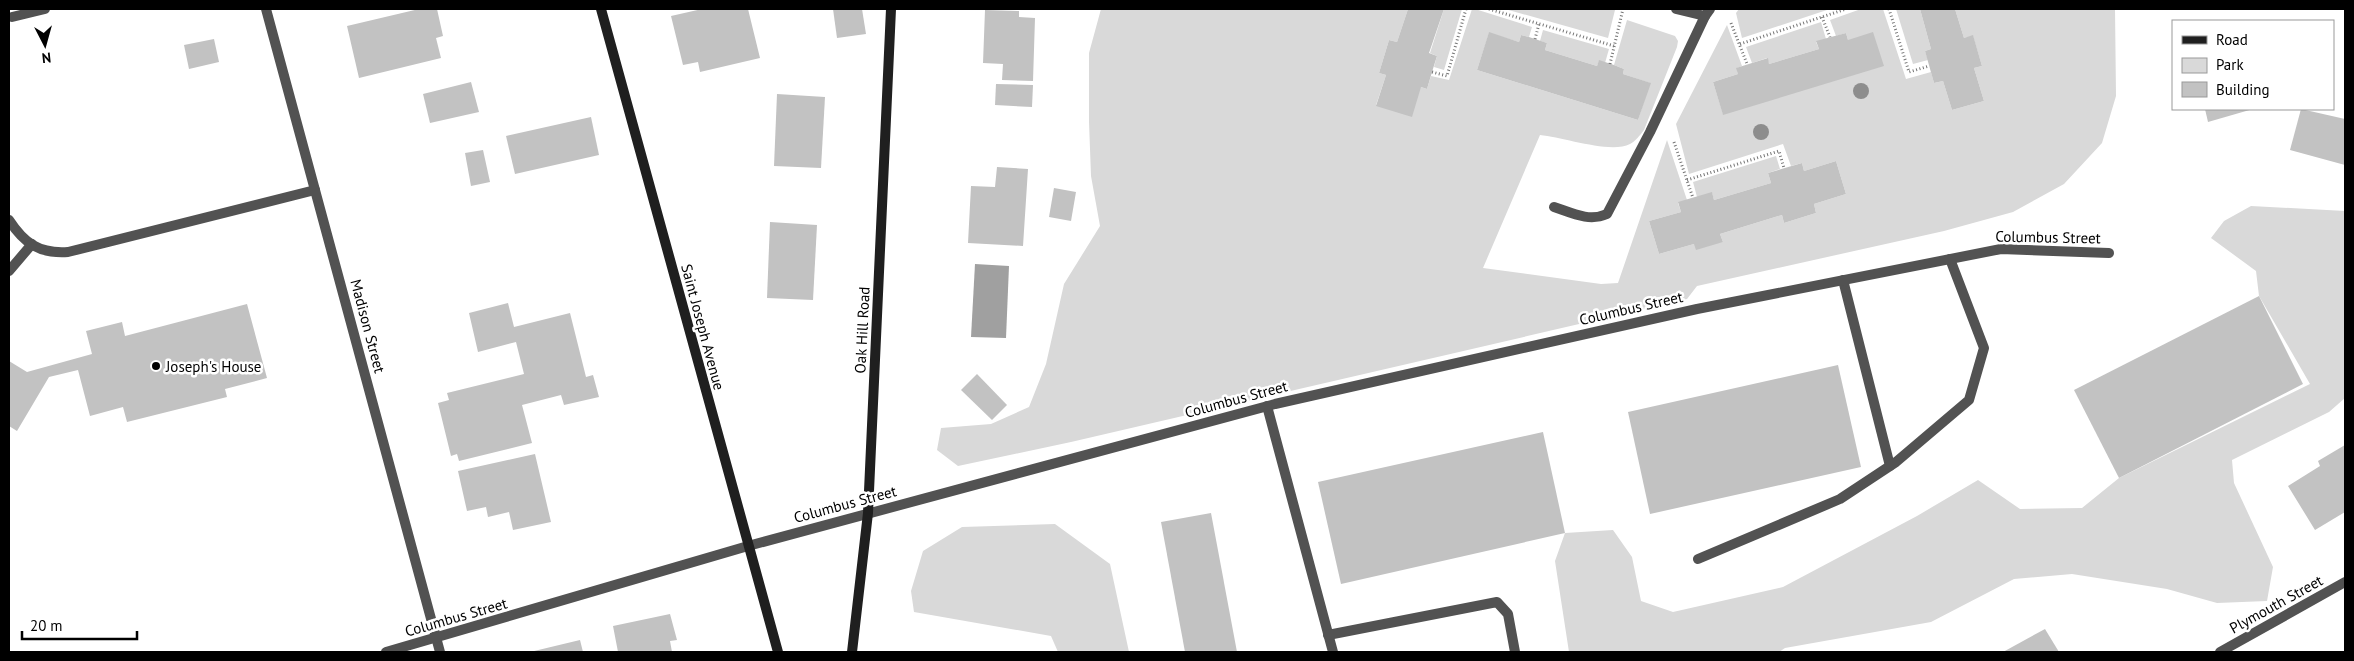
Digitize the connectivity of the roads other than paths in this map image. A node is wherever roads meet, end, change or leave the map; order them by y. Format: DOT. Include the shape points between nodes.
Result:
graph roads {
  1 [pos="45,9"];
  2 [pos="266,9"];
  3 [pos="601,9"];
  4 [pos="891,9"];
  5 [pos="1676,9"];
  6 [pos="1707,12"];
  7 [pos="12,17"];
  8 [pos="315,190"];
  9 [pos="1554,207"];
  10 [pos="9,220"];
  11 [pos="32,244"];
  12 [pos="2109,253"];
  13 [pos="1950,259"];
  14 [pos="9,271"];
  15 [pos="1843,280"];
  16 [pos="1267,406"];
  17 [pos="1890,466"];
  18 [pos="868,514"];
  19 [pos="748,546"];
  20 [pos="1698,559"];
  21 [pos="2345,582"];
  22 [pos="1328,635"];
  23 [pos="436,639"];
  24 [pos="386,652"];
  25 [pos="440,652"];
  26 [pos="778,652"];
  27 [pos="852,652"];
  28 [pos="1333,652"];
  29 [pos="1515,652"];
  30 [pos="2220,652"];
  1 -- 7 [label="street"];
  2 -- 8 [label="street, Madison Street"];
  3 -- 19 [label="street, Saint Joseph Avenue"];
  4 -- 18 [label="street, Oak Hill Road"];
  5 -- 6 [label="street"];
  6 -- 9 [label="street" via="1607,214 1597,219 1589,218"];
  8 -- 11 [label="street" via="68,252 52,253"];
  8 -- 23 [label="street, Madison Street"];
  10 -- 11 [label="street" via="23,239"];
  11 -- 14 [label="street"];
  12 -- 13 [label="street, Columbus Street" via="2001,249"];
  13 -- 15 [label="street, Columbus Street"];
  13 -- 17 [label="street" via="1984,348 1969,400"];
  15 -- 16 [label="street, Columbus Street" via="1697,308"];
  15 -- 17 [label="street"];
  16 -- 18 [label="street, Columbus Street"];
  16 -- 22 [label="street"];
  17 -- 20 [label="street" via="1840,499"];
  18 -- 19 [label="street, Columbus Street"];
  18 -- 27 [label="street, Oak Hill Road"];
  19 -- 23 [label="street, Columbus Street"];
  19 -- 26 [label="street, Saint Joseph Avenue"];
  21 -- 30 [label="street, Plymouth Street"];
  22 -- 28 [label="street"];
  22 -- 29 [label="street" via="1497,602 1508,614"];
  23 -- 24 [label="street, Columbus Street"];
  23 -- 25 [label="street, Madison Street"];
}
